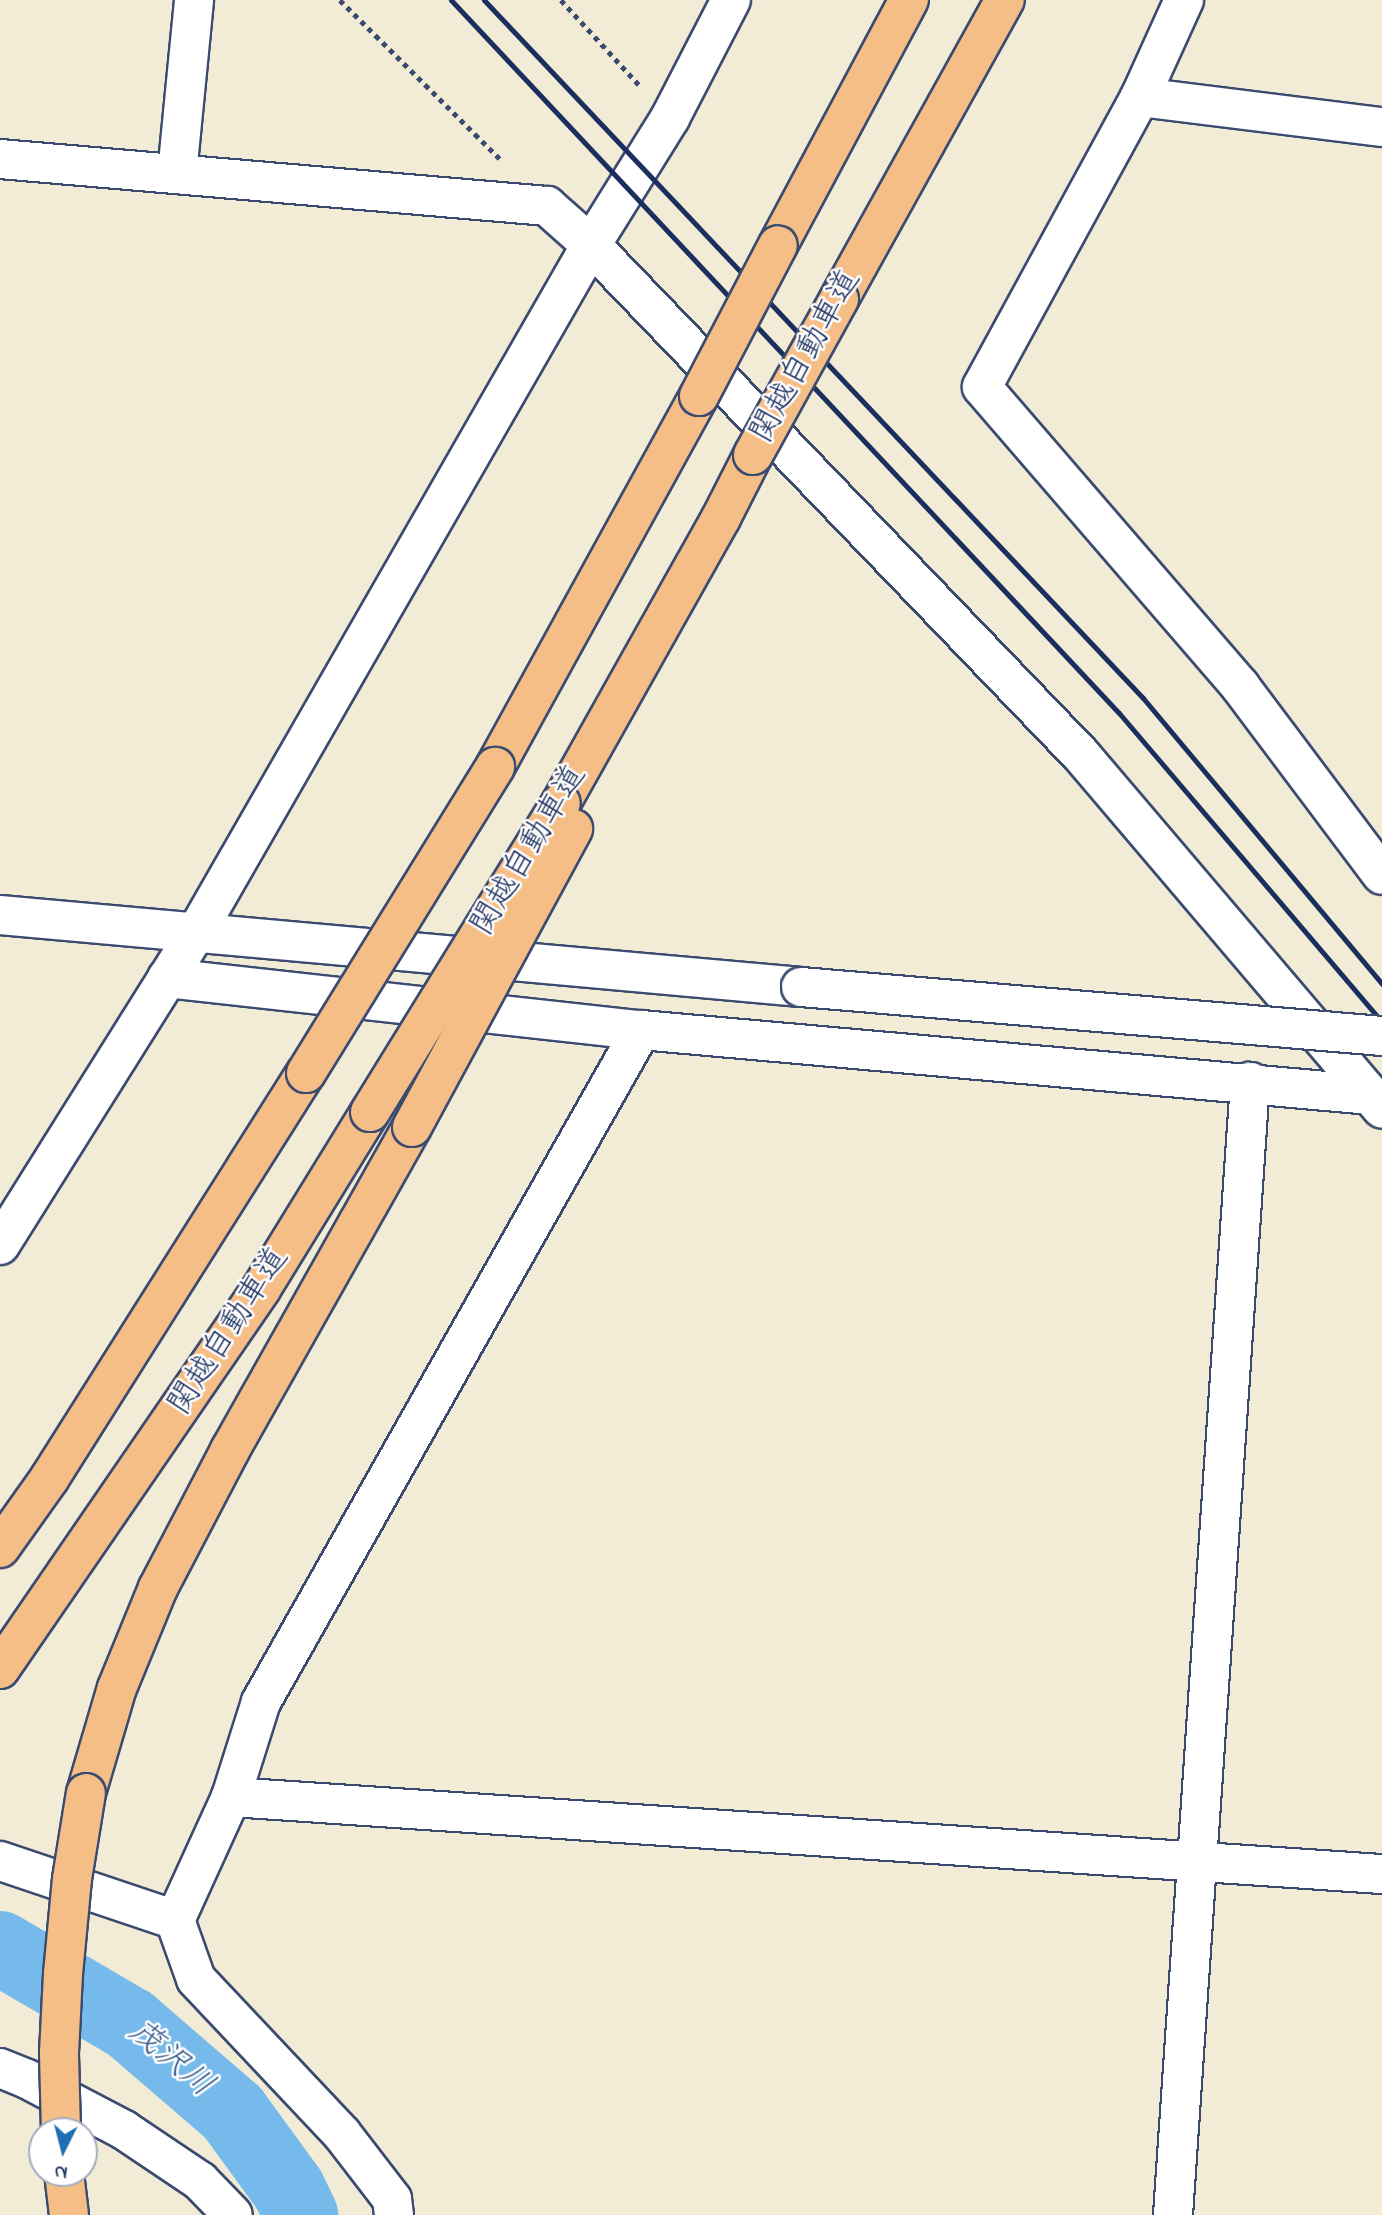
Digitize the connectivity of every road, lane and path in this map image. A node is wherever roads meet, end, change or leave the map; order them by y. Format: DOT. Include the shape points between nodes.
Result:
graph roads {
  1 [pos="194,0"];
  2 [pos="340,0"];
  3 [pos="561,0"];
  4 [pos="731,0"];
  5 [pos="909,0"];
  6 [pos="1005,0"];
  7 [pos="1184,0"];
  8 [pos="1140,97"];
  9 [pos="670,118"];
  10 [pos="1382,127"];
  11 [pos="0,159"];
  12 [pos="177,174"];
  13 [pos="547,206"];
  14 [pos="591,245"];
  15 [pos="571,809"];
  16 [pos="1382,875"];
  17 [pos="0,915"];
  18 [pos="196,933"];
  19 [pos="167,978"];
  20 [pos="641,1030"];
  21 [pos="1382,1036"];
  22 [pos="1250,1082"];
  23 [pos="1377,1102"];
  24 [pos="0,1245"];
  25 [pos="49,1479"];
  26 [pos="0,1542"];
  27 [pos="0,1548"];
  28 [pos="0,1670"];
  29 [pos="230,1797"];
  30 [pos="0,1861"];
  31 [pos="1197,1861"];
  32 [pos="1382,1874"];
  33 [pos="175,1920"];
  34 [pos="0,2068"];
  35 [pos="61,2117"];
  36 [pos="233,2215"];
  37 [pos="394,2215"];
  38 [pos="1173,2215"];
  1 -- 12 [label="street"];
  2 -- 13 [label="path"];
  3 -- 9 [label="path"];
  4 -- 9 [label="street"];
  5 -- 25 [label="highway, bridge" via="495,767"];
  6 -- 15 [label="highway, 関越自動車道, bridge" via="753,455"];
  7 -- 8 [label="street"];
  8 -- 10 [label="street"];
  8 -- 16 [label="street" via="982,387 1240,686"];
  9 -- 14 [label="street"];
  11 -- 12 [label="street"];
  12 -- 13 [label="street"];
  13 -- 14 [label="street"];
  14 -- 18 [label="street"];
  14 -- 23 [label="street" via="1082,756"];
  15 -- 28 [label="highway, 関越自動車道, bridge" via="370,1112 261,1289"];
  15 -- 35 [label="highway, bridge" via="412,1127 230,1450 158,1588 117,1688 86,1793 72,1879 63,1974"];
  17 -- 18 [label="street"];
  18 -- 19 [label="street"];
  18 -- 21 [label="street, bridge"];
  19 -- 20 [label="street"];
  19 -- 24 [label="street"];
  20 -- 22 [label="street"];
  20 -- 29 [label="street" via="261,1702"];
  22 -- 23 [label="street"];
  22 -- 31 [label="street"];
  25 -- 26 [label="highway"];
  25 -- 27 [label="highway"];
  29 -- 31 [label="street"];
  29 -- 33 [label="street"];
  30 -- 33 [label="street"];
  31 -- 32 [label="street"];
  31 -- 38 [label="street"];
  33 -- 37 [label="street" via="196,1979 342,2134 392,2199"];
  34 -- 36 [label="street" via="124,2130 200,2181"];
}
